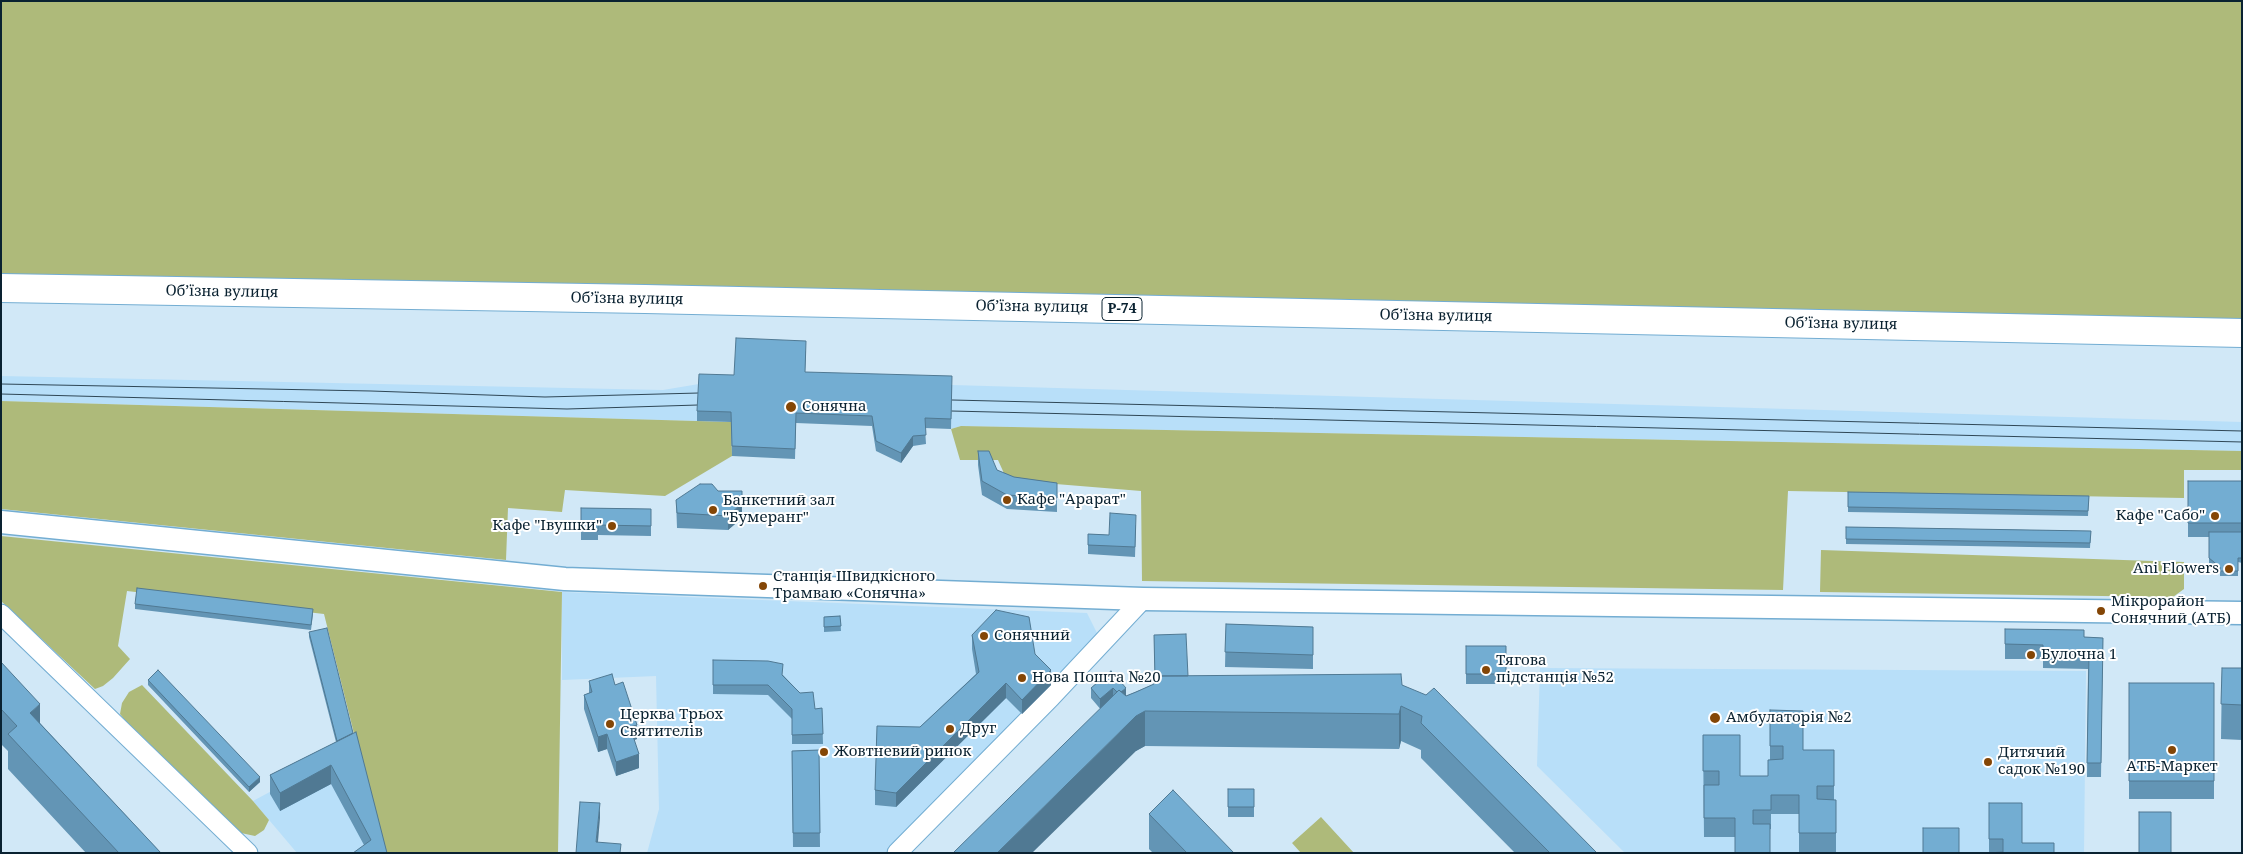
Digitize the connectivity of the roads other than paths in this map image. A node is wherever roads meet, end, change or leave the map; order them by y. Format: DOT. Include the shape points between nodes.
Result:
graph roads {
  1 [pos="1,288"];
  2 [pos="2242,333"];
  3 [pos="1,522"];
  4 [pos="1143,599"];
  5 [pos="2242,613"];
  6 [pos="1,614"];
  7 [pos="248,853"];
  8 [pos="896,853"];
  1 -- 2 [label="main road, Обʼїзна вулиця / Р-74"];
  3 -- 4 [label="street" via="565,579"];
  4 -- 5 [label="street"];
  4 -- 8 [label="street"];
  6 -- 7 [label="street"];
}
